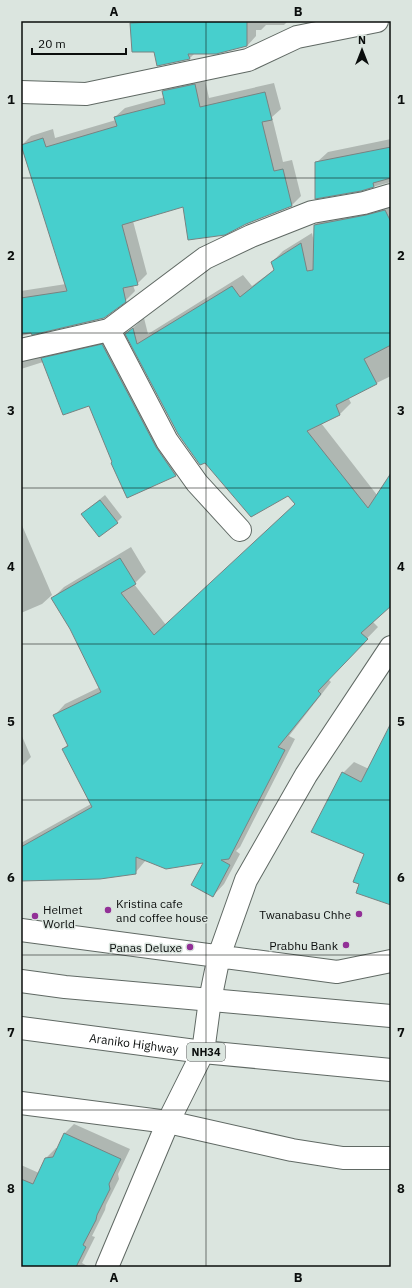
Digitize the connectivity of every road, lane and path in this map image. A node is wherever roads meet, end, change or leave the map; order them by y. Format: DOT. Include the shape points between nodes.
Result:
graph roads {
  1 [pos="378,21"];
  2 [pos="391,23"];
  3 [pos="21,92"];
  4 [pos="391,195"];
  5 [pos="109,330"];
  6 [pos="21,350"];
  7 [pos="240,530"];
  8 [pos="391,647"];
  9 [pos="21,930"];
  10 [pos="219,956"];
  11 [pos="391,961"];
  12 [pos="337,972"];
  13 [pos="391,973"];
  14 [pos="21,981"];
  15 [pos="210,1000"];
  16 [pos="391,1016"];
  17 [pos="21,1028"];
  18 [pos="203,1052"];
  19 [pos="391,1070"];
  20 [pos="21,1102"];
  21 [pos="168,1122"];
  22 [pos="391,1158"];
  23 [pos="107,1267"];
  1 -- 2 [label="main road"];
  1 -- 3 [label="main road" via="297,37 248,60 86,94"];
  4 -- 5 [label="main road" via="364,203 312,212 251,236 205,258"];
  5 -- 6 [label="main road"];
  5 -- 7 [label="main road" via="167,441 197,483"];
  8 -- 10 [label="main road" via="306,774 246,880"];
  9 -- 10 [label="main road"];
  10 -- 12 [label="main road"];
  10 -- 15 [label="main road"];
  11 -- 12 [label="main road"];
  12 -- 13 [label="main road"];
  14 -- 15 [label="main road"];
  15 -- 16 [label="main road"];
  15 -- 18 [label="main road"];
  17 -- 18 [label="main road, Araniko Highway / NH34"];
  18 -- 19 [label="main road, Araniko Highway / NH34"];
  18 -- 21 [label="main road"];
  20 -- 21 [label="main road"];
  21 -- 22 [label="main road" via="292,1150 343,1158"];
  21 -- 23 [label="main road"];
}
